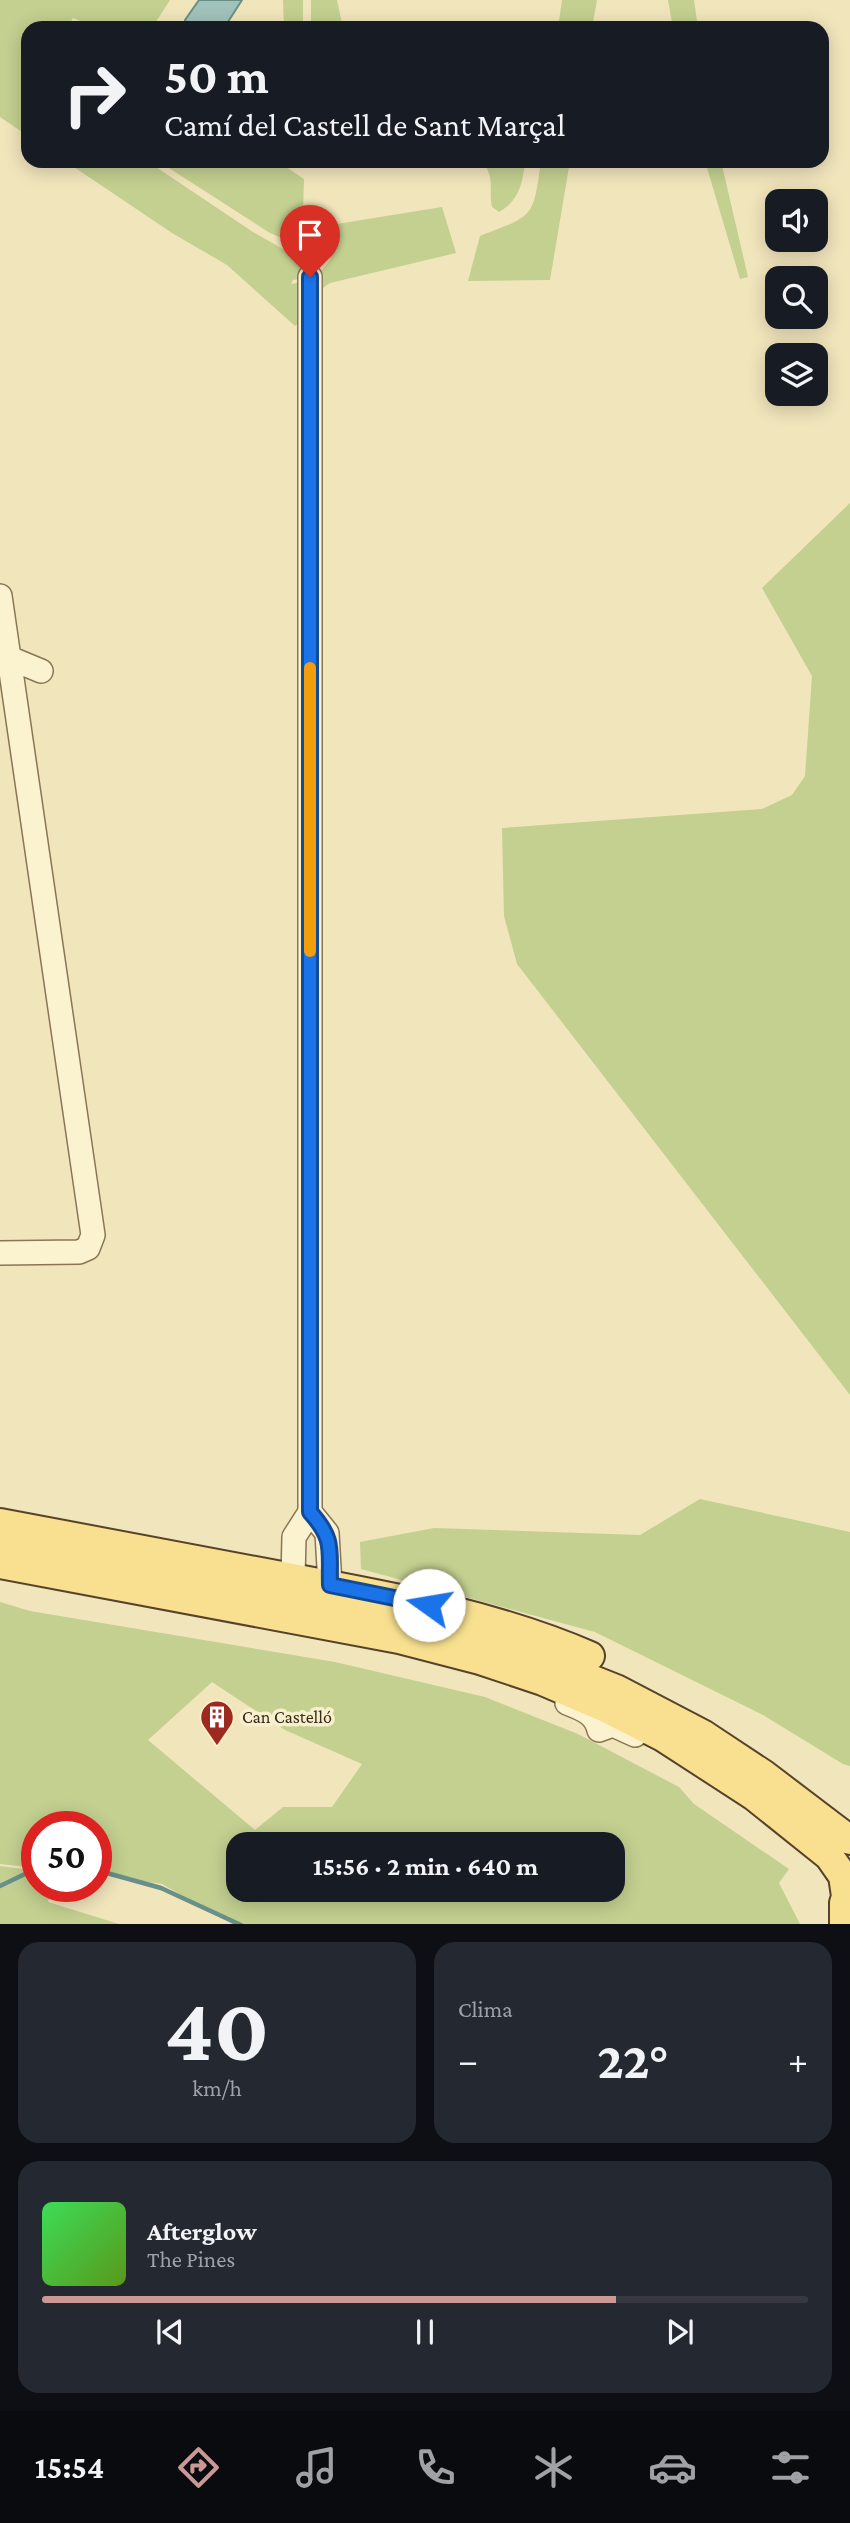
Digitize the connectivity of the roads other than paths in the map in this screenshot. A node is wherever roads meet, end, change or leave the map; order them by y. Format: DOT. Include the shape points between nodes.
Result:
graph roads {
  1 [pos="310,277"];
  2 [pos="0,596"];
  3 [pos="4,656"];
  4 [pos="41,671"];
  5 [pos="0,1253"];
  6 [pos="310,1512"];
  7 [pos="0,1523"];
  8 [pos="0,1544"];
  9 [pos="0,1564"];
  10 [pos="293,1578"];
  11 [pos="330,1585"];
  12 [pos="762,1775"];
  13 [pos="817,1817"];
  14 [pos="850,1818"];
  15 [pos="850,1840"];
  16 [pos="848,1890"];
  17 [pos="844,1924"];
  1 -- 6 [label="street"];
  2 -- 3 [label="street"];
  3 -- 4 [label="street"];
  3 -- 5 [label="street" via="93,1235 88,1248 79,1252"];
  6 -- 10 [label="street" via="294,1536"];
  6 -- 11 [label="street" via="328,1537"];
  7 -- 10 [label="main road"];
  8 -- 12 [label="main road" via="411,1621 492,1642 565,1667 646,1703"];
  9 -- 12 [label="main road" via="399,1639 480,1660 604,1707 720,1772"];
  10 -- 11 [label="main road"];
  11 -- 12 [label="main road" via="453,1611 552,1641 703,1712"];
  12 -- 13 [label="main road"];
  12 -- 13 [label="main road"];
  13 -- 14 [label="main road"];
  13 -- 15 [label="main road"];
  13 -- 16 [label="main road"];
  16 -- 17 [label="main road"];
}
